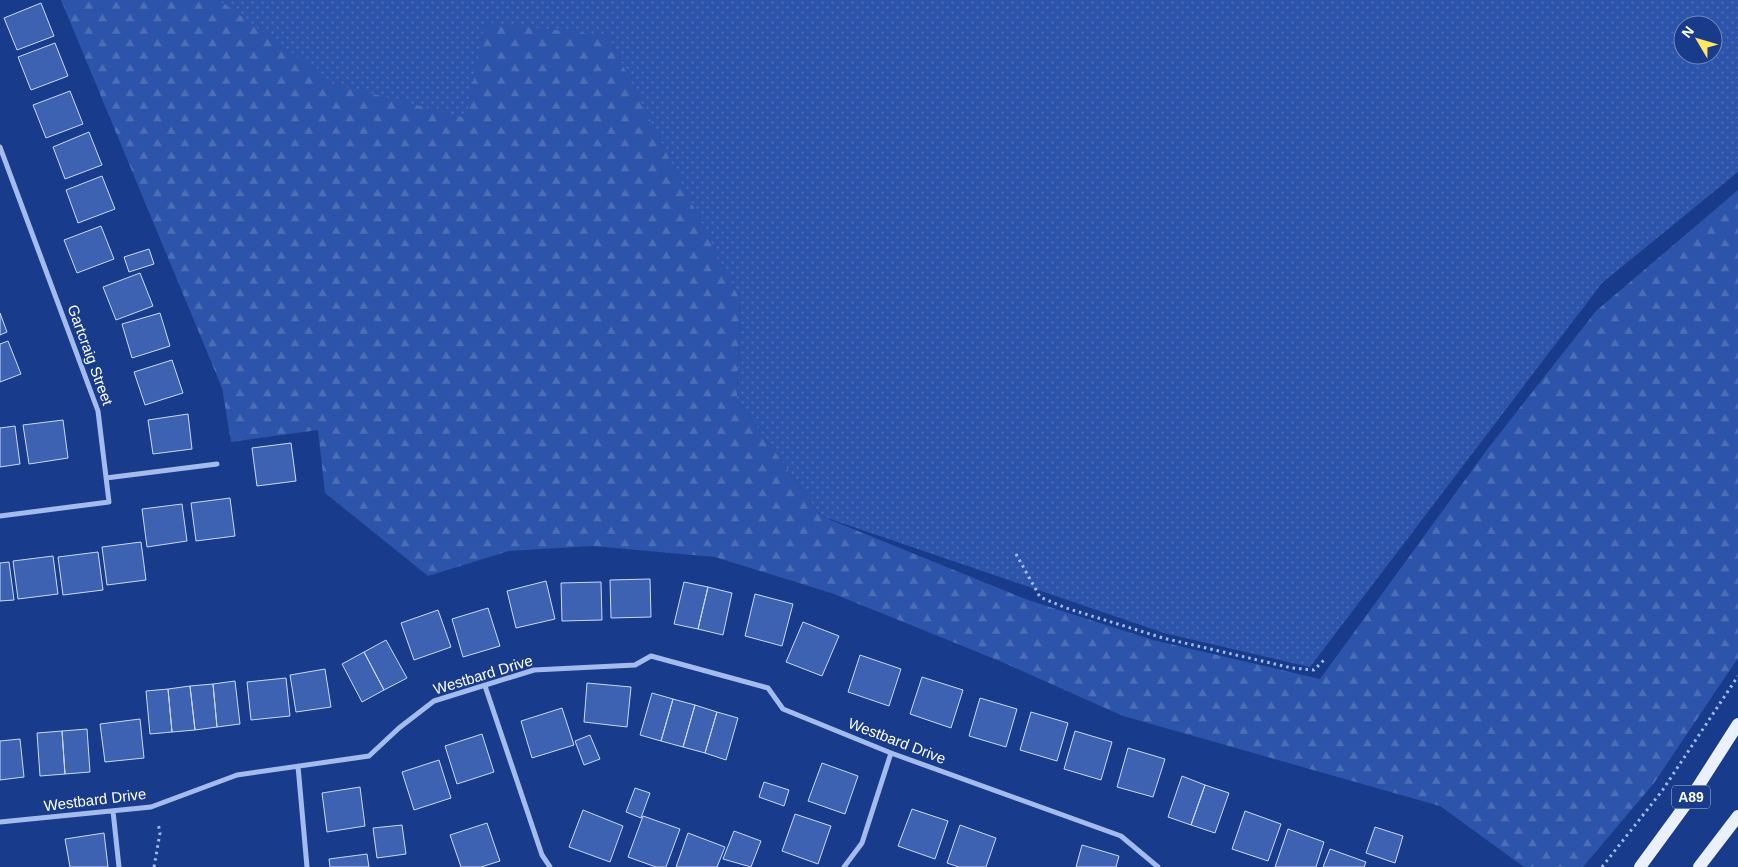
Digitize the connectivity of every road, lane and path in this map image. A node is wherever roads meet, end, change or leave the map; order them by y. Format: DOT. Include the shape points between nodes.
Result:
graph roads {
  1 [pos="0,147"];
  2 [pos="217,464"];
  3 [pos="106,478"];
  4 [pos="0,516"];
  5 [pos="1016,554"];
  6 [pos="1326,658"];
  7 [pos="1738,676"];
  8 [pos="485,686"];
  9 [pos="1738,724"];
  10 [pos="891,753"];
  11 [pos="298,766"];
  12 [pos="156,805"];
  13 [pos="113,811"];
  14 [pos="1738,816"];
  15 [pos="0,822"];
  16 [pos="307,866"];
  17 [pos="119,867"];
  18 [pos="154,867"];
  19 [pos="550,867"];
  20 [pos="844,867"];
  21 [pos="1158,867"];
  22 [pos="1602,867"];
  23 [pos="1640,867"];
  24 [pos="1699,867"];
  1 -- 3 [label="street, Gartcraig Street" via="98,411"];
  2 -- 3 [label="street"];
  3 -- 4 [label="street, Gartcraig Street" via="109,502"];
  5 -- 6 [label="path" via="1040,597 1066,608 1163,638 1292,668 1314,670"];
  7 -- 22 [label="path" via="1662,791"];
  8 -- 10 [label="street, Westbard Drive" via="534,670 635,665 651,656 768,688 783,709"];
  8 -- 11 [label="street, Westbard Drive" via="434,701 369,756"];
  8 -- 19 [label="street" via="542,855"];
  9 -- 23 [label="main road, A89" via="1692,796"];
  10 -- 20 [label="street" via="862,843"];
  10 -- 21 [label="street, Westbard Drive" via="1121,836"];
  11 -- 12 [label="street, Westbard Drive" via="236,775"];
  11 -- 16 [label="street"];
  12 -- 13 [label="street, Westbard Drive"];
  12 -- 18 [label="path" via="160,832"];
  13 -- 15 [label="street, Westbard Drive"];
  13 -- 17 [label="street"];
  14 -- 24 [label="main road"];
}
